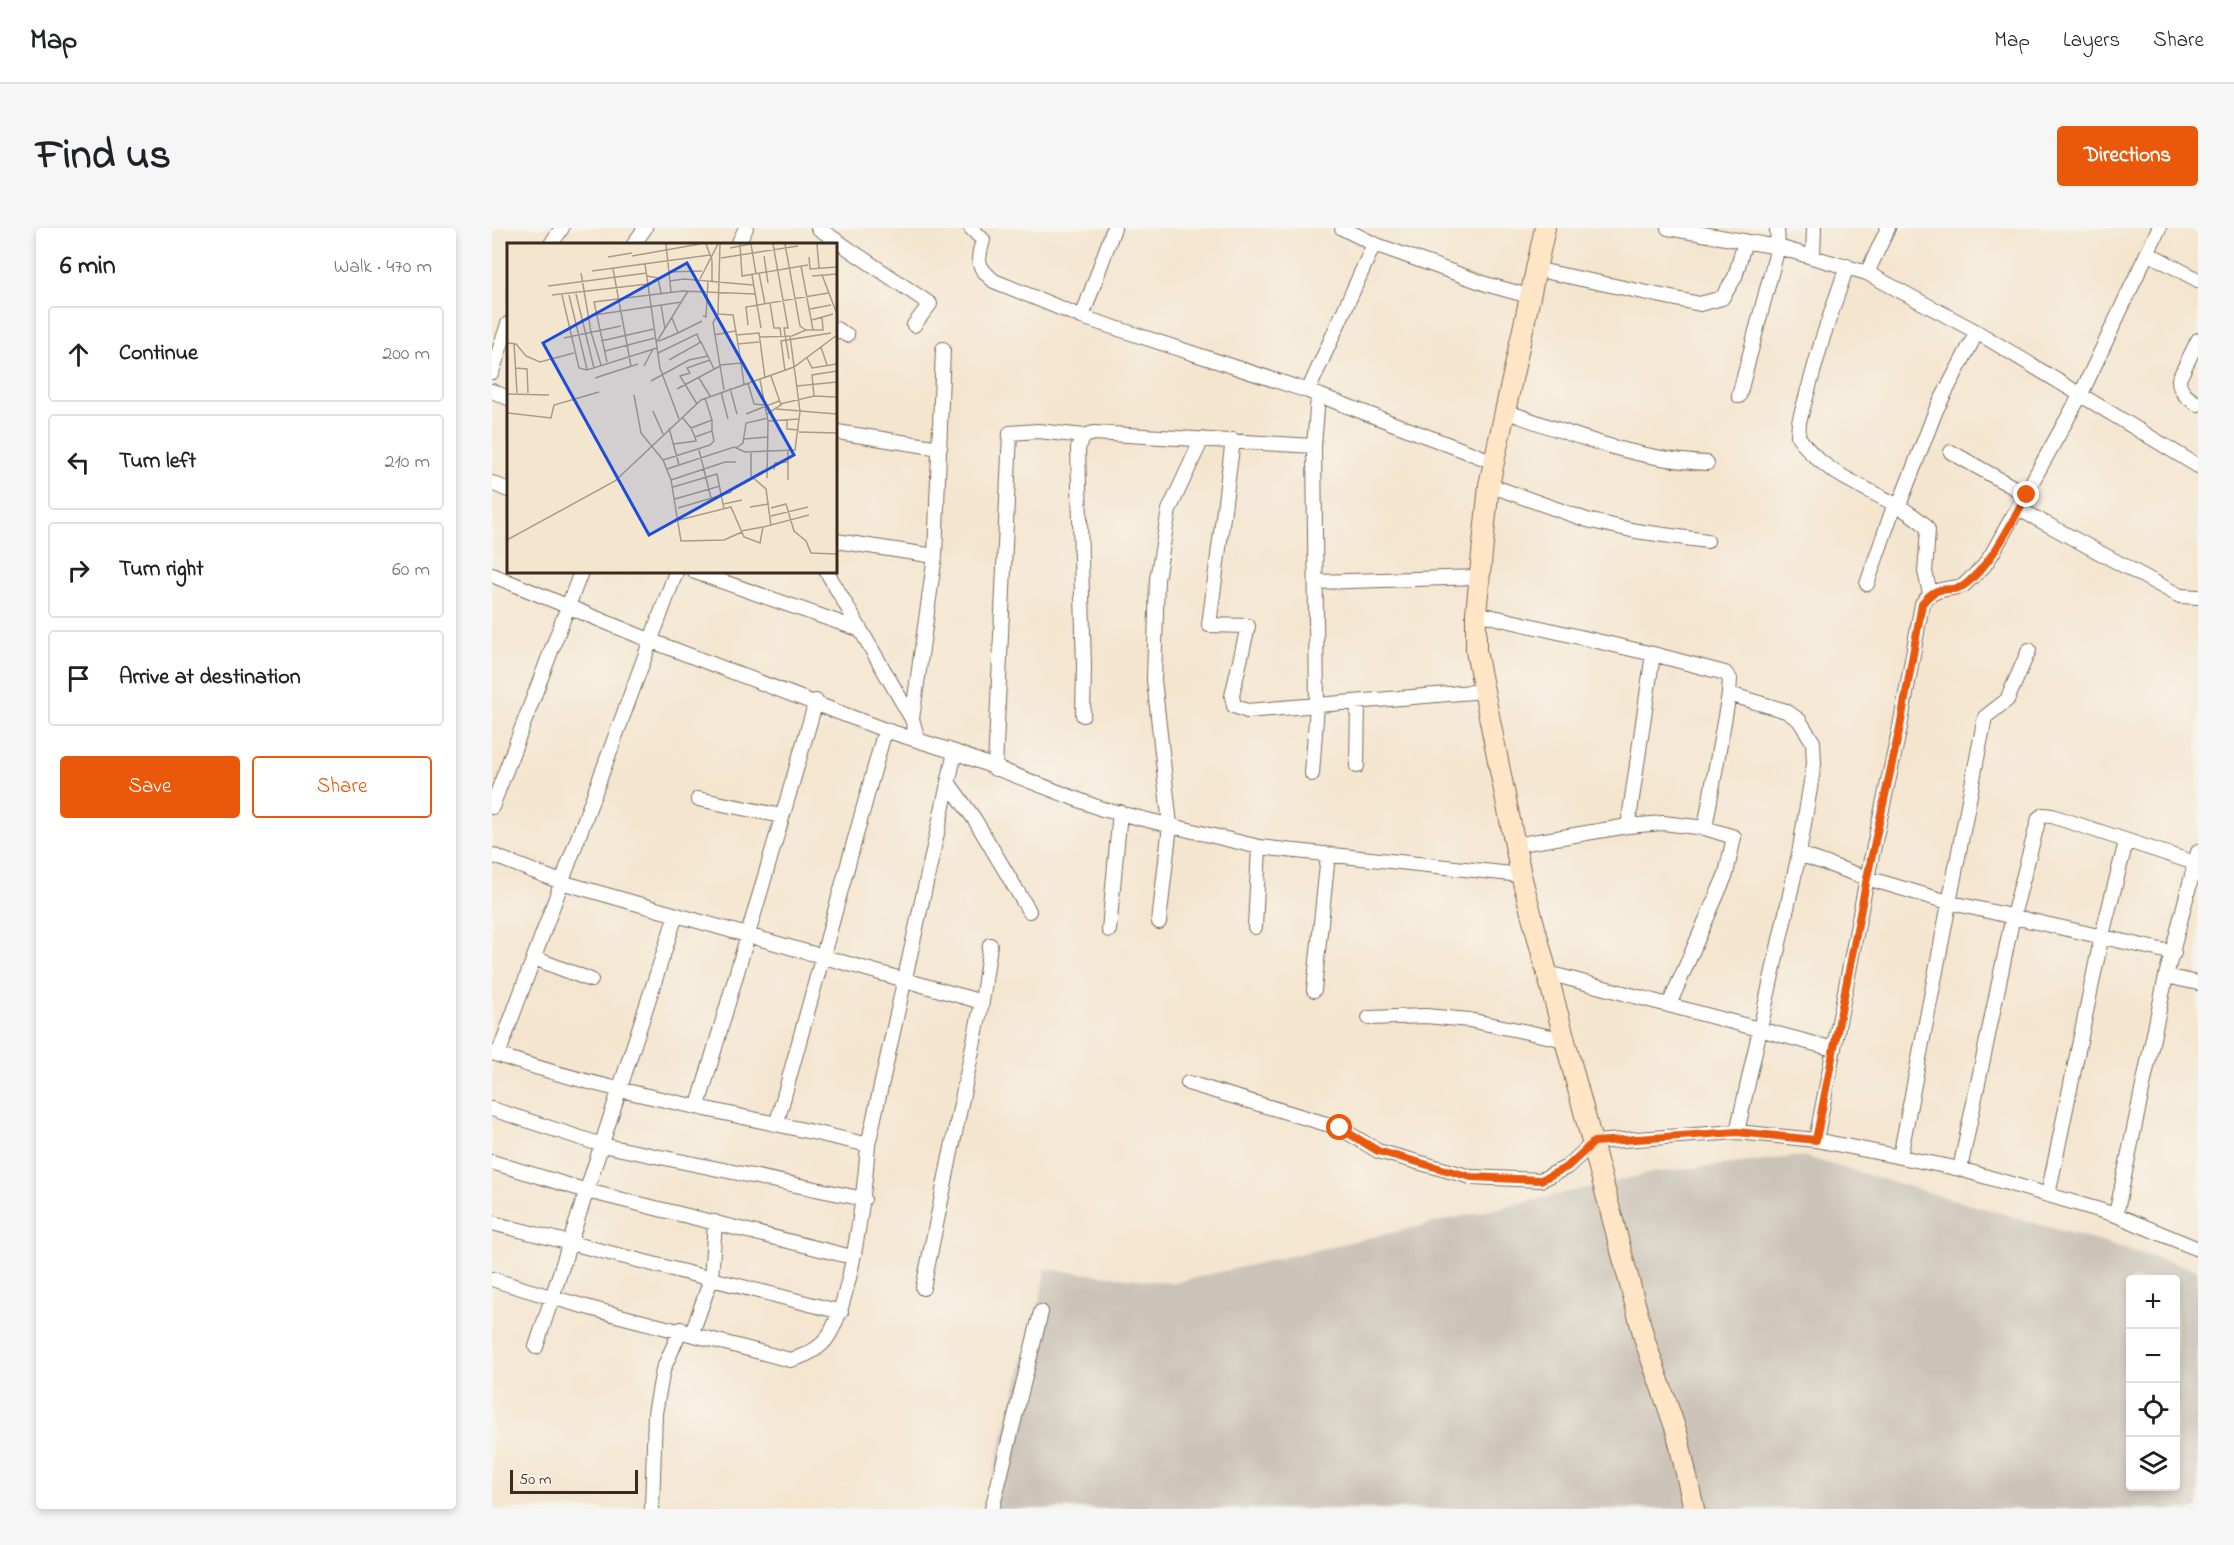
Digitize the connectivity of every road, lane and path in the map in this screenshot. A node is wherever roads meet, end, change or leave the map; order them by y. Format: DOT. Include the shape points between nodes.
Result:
graph roads {
  1 [pos="562,228"];
  2 [pos="645,228"];
  3 [pos="746,228"];
  4 [pos="818,228"];
  5 [pos="971,228"];
  6 [pos="1114,228"];
  7 [pos="1342,228"];
  8 [pos="1545,228"];
  9 [pos="1668,228"];
  10 [pos="1777,228"];
  11 [pos="1814,228"];
  12 [pos="1888,228"];
  13 [pos="2159,228"];
  14 [pos="986,234"];
  15 [pos="1745,241"];
  16 [pos="552,243"];
  17 [pos="635,243"];
  18 [pos="738,243"];
  19 [pos="1374,244"];
  20 [pos="1778,247"];
  21 [pos="2148,253"];
  22 [pos="1813,256"];
  23 [pos="1847,266"];
  24 [pos="1534,269"];
  25 [pos="1867,273"];
  26 [pos="2198,280"];
  27 [pos="1529,296"];
  28 [pos="1082,317"];
  29 [pos="914,325"];
  30 [pos="507,327"];
  31 [pos="1977,332"];
  32 [pos="2198,340"];
  33 [pos="943,349"];
  34 [pos="492,372"];
  35 [pos="492,391"];
  36 [pos="1313,394"];
  37 [pos="2081,394"];
  38 [pos="1739,396"];
  39 [pos="507,398"];
  40 [pos="2198,404"];
  41 [pos="1505,411"];
  42 [pos="837,432"];
  43 [pos="1084,436"];
  44 [pos="1202,440"];
  45 [pos="1233,440"];
  46 [pos="1314,446"];
  47 [pos="940,448"];
  48 [pos="1951,452"];
  49 [pos="1494,462"];
  50 [pos="1707,463"];
  51 [pos="2198,466"];
  52 [pos="492,483"];
  53 [pos="1489,485"];
  54 [pos="507,490"];
  55 [pos="2027,495"];
  56 [pos="1896,507"];
  57 [pos="2019,509"];
  58 [pos="837,541"];
  59 [pos="1707,541"];
  60 [pos="935,556"];
  61 [pos="581,573"];
  62 [pos="676,573"];
  63 [pos="698,573"];
  64 [pos="828,573"];
  65 [pos="492,575"];
  66 [pos="1479,577"];
  67 [pos="1317,582"];
  68 [pos="1867,584"];
  69 [pos="1930,593"];
  70 [pos="2198,597"];
  71 [pos="567,607"];
  72 [pos="1476,613"];
  73 [pos="858,629"];
  74 [pos="649,640"];
  75 [pos="2029,650"];
  76 [pos="1653,654"];
  77 [pos="1484,691"];
  78 [pos="1729,694"];
  79 [pos="816,701"];
  80 [pos="1358,702"];
  81 [pos="1317,705"];
  82 [pos="1083,715"];
  83 [pos="912,719"];
  84 [pos="885,730"];
  85 [pos="918,740"];
  86 [pos="955,752"];
  87 [pos="1357,766"];
  88 [pos="995,769"];
  89 [pos="1312,774"];
  90 [pos="948,782"];
  91 [pos="698,799"];
  92 [pos="492,807"];
  93 [pos="1120,812"];
  94 [pos="782,816"];
  95 [pos="1170,825"];
  96 [pos="1628,826"];
  97 [pos="1705,828"];
  98 [pos="2126,842"];
  99 [pos="1515,845"];
  100 [pos="1259,847"];
  101 [pos="1799,854"];
  102 [pos="492,855"];
  103 [pos="1328,855"];
  104 [pos="2197,860"];
  105 [pos="1521,875"];
  106 [pos="1867,878"];
  107 [pos="561,882"];
  108 [pos="1948,902"];
  109 [pos="1029,911"];
  110 [pos="676,915"];
  111 [pos="2013,916"];
  112 [pos="1159,922"];
  113 [pos="1255,927"];
  114 [pos="1109,930"];
  115 [pos="748,935"];
  116 [pos="2102,935"];
  117 [pos="990,945"];
  118 [pos="2174,953"];
  119 [pos="823,955"];
  120 [pos="534,958"];
  121 [pos="1548,973"];
  122 [pos="2166,976"];
  123 [pos="591,980"];
  124 [pos="904,981"];
  125 [pos="2198,983"];
  126 [pos="1314,990"];
  127 [pos="982,1002"];
  128 [pos="1669,1005"];
  129 [pos="1369,1018"];
  130 [pos="1760,1029"];
  131 [pos="1566,1040"];
  132 [pos="1834,1049"];
  133 [pos="495,1054"];
  134 [pos="1188,1083"];
  135 [pos="620,1090"];
  136 [pos="698,1106"];
  137 [pos="492,1109"];
  138 [pos="777,1122"];
  139 [pos="1737,1132"];
  140 [pos="1816,1140"];
  141 [pos="1594,1142"];
  142 [pos="602,1145"];
  143 [pos="868,1145"];
  144 [pos="1900,1157"];
  145 [pos="492,1162"];
  146 [pos="1960,1169"];
  147 [pos="587,1191"];
  148 [pos="2048,1195"];
  149 [pos="864,1199"];
  150 [pos="2116,1215"];
  151 [pos="715,1222"];
  152 [pos="492,1223"];
  153 [pos="569,1244"];
  154 [pos="2198,1249"];
  155 [pos="852,1257"];
  156 [pos="711,1279"];
  157 [pos="492,1280"];
  158 [pos="923,1288"];
  159 [pos="553,1299"];
  160 [pos="841,1312"];
  161 [pos="1041,1312"];
  162 [pos="687,1331"];
  163 [pos="536,1347"];
  164 [pos="652,1509"];
  165 [pos="993,1509"];
  166 [pos="1694,1509"];
  1 -- 16 [label="street"];
  2 -- 17 [label="street"];
  3 -- 18 [label="street"];
  4 -- 29 [label="street" via="930,304"];
  5 -- 14 [label="street"];
  6 -- 28 [label="street"];
  7 -- 19 [label="street"];
  8 -- 24 [label="street"];
  9 -- 15 [label="street"];
  10 -- 20 [label="street"];
  11 -- 22 [label="street"];
  12 -- 25 [label="street"];
  13 -- 21 [label="street"];
  14 -- 28 [label="street" via="978,258 982,271 994,281"];
  15 -- 20 [label="street"];
  15 -- 24 [label="street" via="1735,277 1722,297 1701,304"];
  19 -- 27 [label="street"];
  19 -- 36 [label="street"];
  20 -- 22 [label="street"];
  20 -- 38 [label="street"];
  21 -- 26 [label="street"];
  21 -- 37 [label="street"];
  22 -- 23 [label="street"];
  23 -- 25 [label="street"];
  23 -- 56 [label="street" via="1823,337 1798,435 1840,474"];
  24 -- 27 [label="street"];
  25 -- 31 [label="street"];
  27 -- 41 [label="street"];
  28 -- 36 [label="street"];
  30 -- 34 [label="street"];
  31 -- 37 [label="street"];
  31 -- 56 [label="street" via="1936,410"];
  32 -- 40 [label="street" via="2179,385 2182,393"];
  33 -- 47 [label="street"];
  35 -- 39 [label="street"];
  36 -- 46 [label="street"];
  36 -- 49 [label="street"];
  37 -- 51 [label="street"];
  37 -- 55 [label="street"];
  41 -- 49 [label="street"];
  41 -- 50 [label="street" via="1654,458"];
  42 -- 47 [label="street"];
  43 -- 44 [label="street"];
  43 -- 82 [label="street" via="1078,448"];
  43 -- 88 [label="street" via="1038,431 1010,433"];
  44 -- 45 [label="street"];
  44 -- 95 [label="street" via="1169,510 1157,579 1154,680"];
  45 -- 46 [label="street"];
  45 -- 81 [label="street" via="1209,625 1248,626 1232,696 1234,706 1246,711"];
  46 -- 67 [label="street"];
  47 -- 60 [label="street"];
  48 -- 55 [label="street"];
  49 -- 53 [label="street"];
  52 -- 54 [label="street"];
  53 -- 59 [label="street" via="1587,520"];
  53 -- 66 [label="street"];
  55 -- 57 [label="street"];
  56 -- 68 [label="street"];
  56 -- 69 [label="street" via="1928,530 1925,572"];
  57 -- 69 [label="street" via="1984,566 1971,579 1963,586"];
  57 -- 70 [label="street" via="2180,596"];
  58 -- 60 [label="street"];
  60 -- 83 [label="street"];
  61 -- 71 [label="street"];
  62 -- 74 [label="street"];
  63 -- 73 [label="street"];
  64 -- 73 [label="street"];
  65 -- 71 [label="street"];
  66 -- 67 [label="street"];
  66 -- 72 [label="street"];
  67 -- 81 [label="street"];
  69 -- 106 [label="street" via="1917,621 1900,727"];
  71 -- 74 [label="street"];
  71 -- 92 [label="street"];
  72 -- 76 [label="street"];
  72 -- 77 [label="street" via="1476,651"];
  73 -- 83 [label="street"];
  74 -- 79 [label="street"];
  74 -- 107 [label="street"];
  75 -- 108 [label="street" via="2007,700 1985,717"];
  76 -- 78 [label="street" via="1725,674 1730,679"];
  76 -- 96 [label="street"];
  77 -- 80 [label="street"];
  77 -- 99 [label="street"];
  78 -- 97 [label="street"];
  78 -- 101 [label="street" via="1786,711 1811,736 1814,764"];
  79 -- 84 [label="street"];
  79 -- 94 [label="street"];
  80 -- 81 [label="street"];
  80 -- 87 [label="street"];
  81 -- 89 [label="street"];
  83 -- 85 [label="street"];
  84 -- 85 [label="street"];
  84 -- 119 [label="street"];
  85 -- 86 [label="street"];
  86 -- 88 [label="street"];
  86 -- 90 [label="street"];
  88 -- 93 [label="street"];
  90 -- 109 [label="street"];
  90 -- 124 [label="street"];
  91 -- 94 [label="street"];
  93 -- 95 [label="street"];
  93 -- 114 [label="street"];
  94 -- 115 [label="street"];
  95 -- 100 [label="street"];
  95 -- 112 [label="street"];
  96 -- 97 [label="street" via="1663,823"];
  96 -- 99 [label="street"];
  97 -- 128 [label="street" via="1734,837 1726,874"];
  98 -- 104 [label="street"];
  98 -- 111 [label="street" via="2043,815 2036,826"];
  98 -- 116 [label="street"];
  99 -- 105 [label="street"];
  100 -- 103 [label="street"];
  100 -- 113 [label="street"];
  101 -- 106 [label="street"];
  101 -- 130 [label="street"];
  102 -- 107 [label="street"];
  103 -- 105 [label="street"];
  103 -- 126 [label="street"];
  104 -- 118 [label="street"];
  105 -- 121 [label="street"];
  106 -- 108 [label="street"];
  106 -- 132 [label="street"];
  107 -- 110 [label="street"];
  107 -- 120 [label="street"];
  108 -- 111 [label="street"];
  108 -- 144 [label="street"];
  110 -- 115 [label="street"];
  110 -- 135 [label="street"];
  111 -- 116 [label="street"];
  111 -- 146 [label="street"];
  115 -- 119 [label="street"];
  115 -- 136 [label="street"];
  116 -- 118 [label="street"];
  116 -- 148 [label="street"];
  117 -- 127 [label="street"];
  118 -- 122 [label="street"];
  119 -- 124 [label="street"];
  119 -- 138 [label="street"];
  120 -- 123 [label="street"];
  120 -- 133 [label="street"];
  121 -- 128 [label="street"];
  121 -- 131 [label="street"];
  122 -- 125 [label="street"];
  122 -- 150 [label="street"];
  124 -- 127 [label="street"];
  124 -- 143 [label="street"];
  127 -- 158 [label="street"];
  128 -- 130 [label="street"];
  129 -- 131 [label="street" via="1426,1016 1469,1020"];
  130 -- 132 [label="street"];
  130 -- 139 [label="street"];
  131 -- 141 [label="street"];
  132 -- 140 [label="street"];
  133 -- 135 [label="street"];
  134 -- 141 [label="street" via="1340,1128 1378,1151 1471,1177 1541,1180 1567,1167"];
  135 -- 136 [label="street"];
  135 -- 142 [label="street"];
  136 -- 138 [label="street"];
  137 -- 142 [label="street"];
  138 -- 143 [label="street"];
  139 -- 140 [label="street"];
  139 -- 141 [label="street"];
  140 -- 144 [label="street"];
  141 -- 166 [label="street" via="1645,1341 1677,1433"];
  142 -- 147 [label="street"];
  142 -- 149 [label="street"];
  143 -- 149 [label="street"];
  144 -- 146 [label="street"];
  145 -- 147 [label="street"];
  146 -- 148 [label="street"];
  147 -- 151 [label="street"];
  147 -- 153 [label="street"];
  148 -- 150 [label="street"];
  149 -- 155 [label="street"];
  150 -- 154 [label="street"];
  151 -- 155 [label="street"];
  151 -- 156 [label="street"];
  152 -- 153 [label="street"];
  153 -- 156 [label="street"];
  153 -- 159 [label="street"];
  155 -- 160 [label="street"];
  156 -- 160 [label="street"];
  156 -- 162 [label="street"];
  157 -- 159 [label="street"];
  159 -- 162 [label="street"];
  159 -- 163 [label="street"];
  160 -- 162 [label="street" via="824,1343 803,1357 790,1360"];
  161 -- 165 [label="street"];
  162 -- 164 [label="street" via="663,1370 655,1413"];
}
